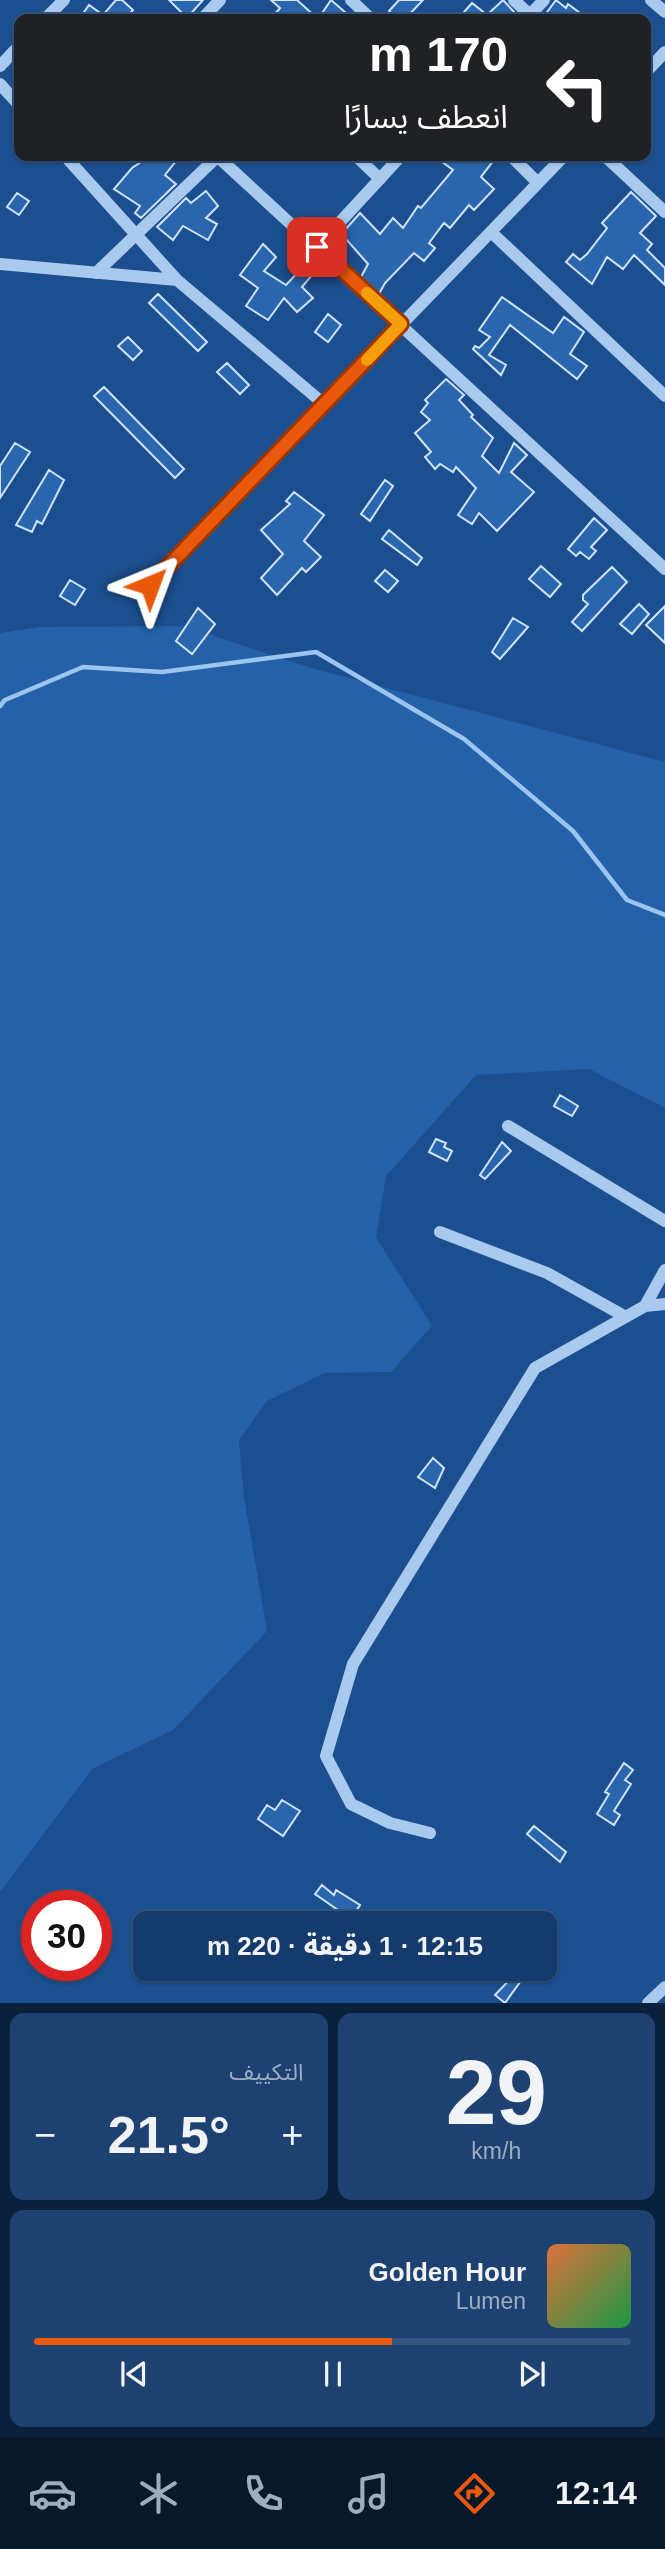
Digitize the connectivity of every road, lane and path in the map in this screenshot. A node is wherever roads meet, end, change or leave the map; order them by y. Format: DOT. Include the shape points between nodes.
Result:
graph roads {
  1 [pos="64,0"];
  2 [pos="220,0"];
  3 [pos="351,0"];
  4 [pos="514,0"];
  5 [pos="544,0"];
  6 [pos="651,0"];
  7 [pos="665,12"];
  8 [pos="50,14"];
  9 [pos="209,14"];
  10 [pos="366,14"];
  11 [pos="526,14"];
  12 [pos="531,14"];
  13 [pos="665,52"];
  14 [pos="651,67"];
  15 [pos="0,84"];
  16 [pos="14,99"];
  17 [pos="72,161"];
  18 [pos="213,161"];
  19 [pos="223,161"];
  20 [pos="361,161"];
  21 [pos="396,161"];
  22 [pos="516,161"];
  23 [pos="559,161"];
  24 [pos="610,161"];
  25 [pos="380,179"];
  26 [pos="538,183"];
  27 [pos="665,212"];
  28 [pos="491,232"];
  29 [pos="136,234"];
  30 [pos="317,247"];
  31 [pos="0,264"];
  32 [pos="96,273"];
  33 [pos="177,280"];
  34 [pos="401,324"];
  35 [pos="665,396"];
  36 [pos="324,404"];
  37 [pos="665,569"];
  38 [pos="150,585"];
  39 [pos="508,1126"];
  40 [pos="665,1221"];
  41 [pos="440,1233"];
  42 [pos="665,1270"];
  43 [pos="665,1304"];
  44 [pos="645,1306"];
  45 [pos="626,1317"];
  46 [pos="430,1833"];
  47 [pos="665,1987"];
  48 [pos="648,2003"];
  1 -- 8 [label="street"];
  2 -- 9 [label="street"];
  3 -- 10 [label="street"];
  4 -- 11 [label="street"];
  5 -- 12 [label="street"];
  6 -- 7 [label="street"];
  13 -- 14 [label="street"];
  15 -- 16 [label="street"];
  17 -- 29 [label="street"];
  18 -- 29 [label="street"];
  19 -- 30 [label="street"];
  20 -- 25 [label="street"];
  21 -- 25 [label="street"];
  22 -- 26 [label="street"];
  23 -- 26 [label="street"];
  24 -- 27 [label="street"];
  25 -- 30 [label="street"];
  26 -- 28 [label="street"];
  28 -- 34 [label="street"];
  28 -- 35 [label="street"];
  29 -- 32 [label="street"];
  29 -- 33 [label="street"];
  30 -- 34 [label="street"];
  31 -- 32 [label="street"];
  32 -- 33 [label="street"];
  33 -- 36 [label="street"];
  34 -- 36 [label="street"];
  34 -- 37 [label="street"];
  36 -- 38 [label="street"];
  39 -- 40 [label="street"];
  41 -- 45 [label="street" via="547,1273"];
  42 -- 44 [label="street"];
  43 -- 44 [label="street"];
  44 -- 45 [label="street"];
  45 -- 46 [label="street" via="535,1368 353,1664 326,1756 351,1804"];
  47 -- 48 [label="street"];
}
